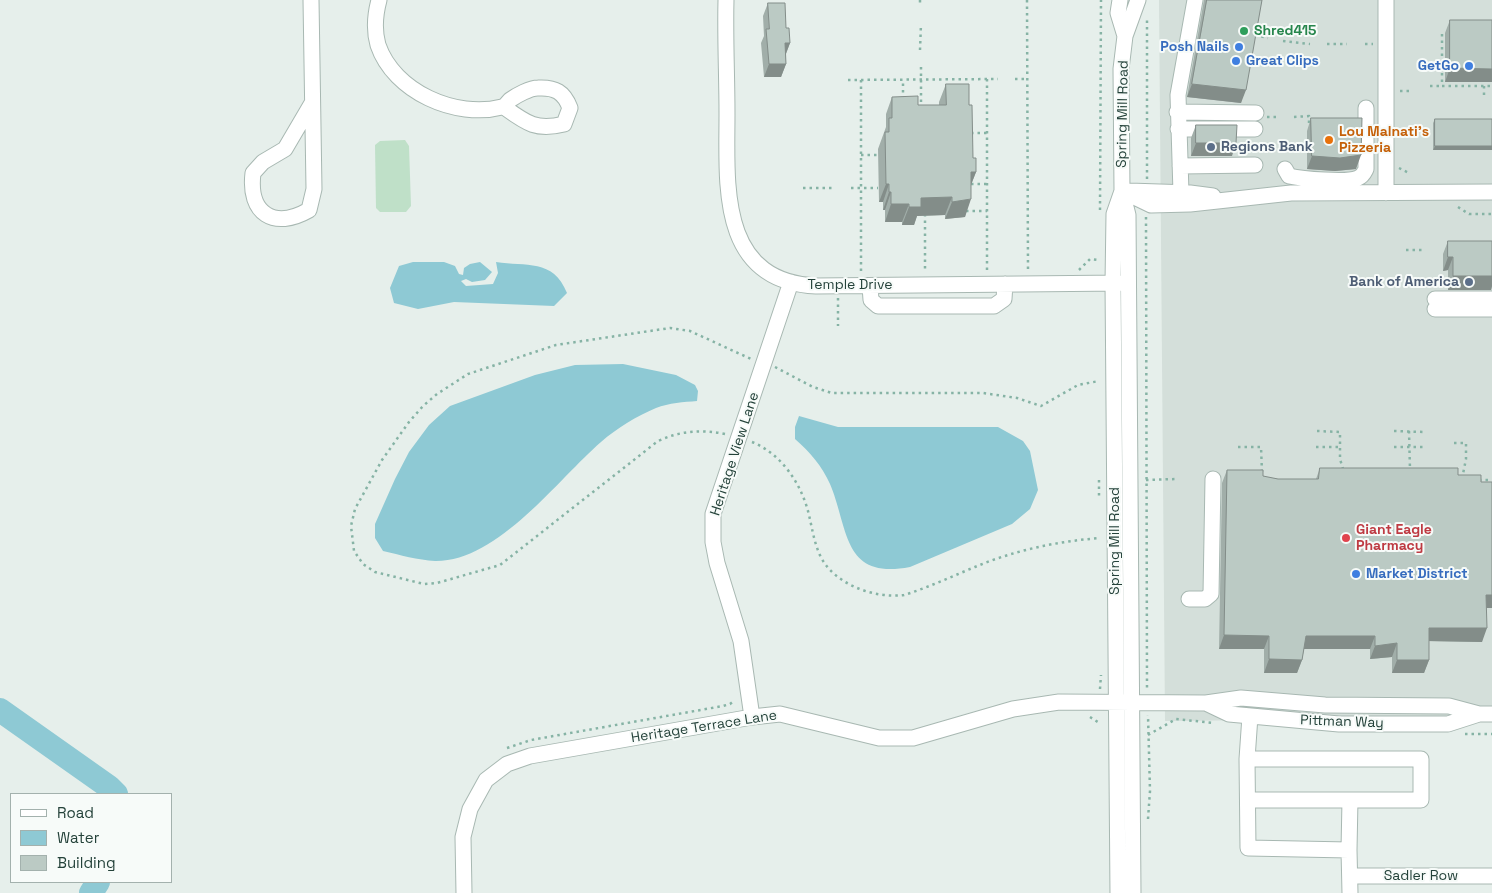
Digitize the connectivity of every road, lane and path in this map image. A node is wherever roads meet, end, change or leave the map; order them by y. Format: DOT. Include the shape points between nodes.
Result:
graph roads {
  1 [pos="311,0"];
  2 [pos="378,0"];
  3 [pos="726,0"];
  4 [pos="920,0"];
  5 [pos="1027,0"];
  6 [pos="1120,0"];
  7 [pos="1138,0"];
  8 [pos="1196,0"];
  9 [pos="1386,0"];
  10 [pos="920,6"];
  11 [pos="1147,15"];
  12 [pos="921,24"];
  13 [pos="1442,34"];
  14 [pos="1255,35"];
  15 [pos="1125,36"];
  16 [pos="1268,38"];
  17 [pos="1283,41"];
  18 [pos="1310,44"];
  19 [pos="1328,44"];
  20 [pos="1347,44"];
  21 [pos="920,50"];
  22 [pos="1430,64"];
  23 [pos="1442,64"];
  24 [pos="921,68"];
  25 [pos="987,79"];
  26 [pos="998,79"];
  27 [pos="1015,79"];
  28 [pos="1027,79"];
  29 [pos="848,80"];
  30 [pos="861,80"];
  31 [pos="903,80"];
  32 [pos="921,80"];
  33 [pos="1430,86"];
  34 [pos="1442,86"];
  35 [pos="1484,86"];
  36 [pos="1492,86"];
  37 [pos="1398,91"];
  38 [pos="1411,91"];
  39 [pos="1484,99"];
  40 [pos="312,103"];
  41 [pos="504,107"];
  42 [pos="903,108"];
  43 [pos="1366,108"];
  44 [pos="1177,112"];
  45 [pos="921,114"];
  46 [pos="1261,115"];
  47 [pos="1294,116"];
  48 [pos="1276,117"];
  49 [pos="1178,129"];
  50 [pos="1255,129"];
  51 [pos="1316,130"];
  52 [pos="967,133"];
  53 [pos="987,133"];
  54 [pos="861,155"];
  55 [pos="877,155"];
  56 [pos="1255,165"];
  57 [pos="1180,166"];
  58 [pos="1285,169"];
  59 [pos="1147,177"];
  60 [pos="971,184"];
  61 [pos="987,184"];
  62 [pos="804,188"];
  63 [pos="832,188"];
  64 [pos="850,188"];
  65 [pos="861,188"];
  66 [pos="878,188"];
  67 [pos="1122,191"];
  68 [pos="1180,193"];
  69 [pos="1386,194"];
  70 [pos="1490,194"];
  71 [pos="1230,199"];
  72 [pos="1451,206"];
  73 [pos="966,211"];
  74 [pos="987,211"];
  75 [pos="925,214"];
  76 [pos="1492,214"];
  77 [pos="1146,218"];
  78 [pos="1406,250"];
  79 [pos="1425,250"];
  80 [pos="916,272"];
  81 [pos="925,272"];
  82 [pos="934,272"];
  83 [pos="978,272"];
  84 [pos="1028,272"];
  85 [pos="853,273"];
  86 [pos="862,273"];
  87 [pos="870,279"];
  88 [pos="791,282"];
  89 [pos="1113,283"];
  90 [pos="1129,283"];
  91 [pos="1005,284"];
  92 [pos="838,294"];
  93 [pos="1492,299"];
  94 [pos="1492,310"];
  95 [pos="838,326"];
  96 [pos="758,361"];
  97 [pos="749,368"];
  98 [pos="1099,381"];
  99 [pos="1408,430"];
  100 [pos="1316,432"];
  101 [pos="1394,432"];
  102 [pos="1425,432"];
  103 [pos="734,436"];
  104 [pos="1454,442"];
  105 [pos="724,443"];
  106 [pos="1238,447"];
  107 [pos="1316,447"];
  108 [pos="1340,447"];
  109 [pos="1394,447"];
  110 [pos="1410,447"];
  111 [pos="1425,447"];
  112 [pos="1344,473"];
  113 [pos="1410,474"];
  114 [pos="1177,479"];
  115 [pos="1213,479"];
  116 [pos="1146,480"];
  117 [pos="1262,480"];
  118 [pos="1453,480"];
  119 [pos="1462,480"];
  120 [pos="1469,480"];
  121 [pos="1477,480"];
  122 [pos="1492,480"];
  123 [pos="1100,538"];
  124 [pos="1189,599"];
  125 [pos="737,693"];
  126 [pos="1116,701"];
  127 [pos="1132,702"];
  128 [pos="1148,702"];
  129 [pos="1206,703"];
  130 [pos="1086,714"];
  131 [pos="1486,714"];
  132 [pos="1250,716"];
  133 [pos="752,717"];
  134 [pos="1101,724"];
  135 [pos="1222,724"];
  136 [pos="503,750"];
  137 [pos="1247,759"];
  138 [pos="1248,800"];
  139 [pos="1350,800"];
  140 [pos="1349,850"];
  141 [pos="1350,876"];
  142 [pos="1492,876"];
  143 [pos="464,893"];
  144 [pos="1118,893"];
  145 [pos="1133,893"];
  146 [pos="1350,893"];
  1 -- 40 [label="street"];
  2 -- 41 [label="street" via="375,30 379,47 411,88 442,106 464,110"];
  3 -- 88 [label="street, Temple Drive" via="727,178 731,216 755,261 767,271"];
  4 -- 10 [label="path"];
  5 -- 28 [label="path"];
  6 -- 15 [label="street, Spring Mill Road" via="1118,13"];
  7 -- 15 [label="street, Spring Mill Road"];
  8 -- 44 [label="street"];
  9 -- 69 [label="street"];
  11 -- 59 [label="path"];
  12 -- 21 [label="path"];
  13 -- 23 [label="path"];
  14 -- 16 [label="path"];
  15 -- 67 [label="street, Spring Mill Road"];
  17 -- 18 [label="path"];
  19 -- 20 [label="path"];
  22 -- 23 [label="path"];
  23 -- 34 [label="path"];
  24 -- 32 [label="path"];
  25 -- 26 [label="path"];
  25 -- 32 [label="path"];
  25 -- 53 [label="path"];
  27 -- 28 [label="path"];
  28 -- 84 [label="path"];
  29 -- 30 [label="path"];
  30 -- 31 [label="path"];
  30 -- 54 [label="path"];
  31 -- 32 [label="path"];
  31 -- 42 [label="path"];
  32 -- 45 [label="path"];
  33 -- 34 [label="path"];
  34 -- 35 [label="path"];
  35 -- 36 [label="path"];
  35 -- 39 [label="path"];
  37 -- 38 [label="path"];
  40 -- 40 [label="street" via="314,189 309,210 287,220 274,219 260,211 254,200 253,173 263,162 285,149"];
  43 -- 58 [label="street" via="1366,169 1363,175 1354,179 1305,179 1289,176"];
  44 -- 46 [label="street"];
  44 -- 49 [label="street"];
  46 -- 48 [label="path"];
  47 -- 51 [label="path" via="1309,116 1309,130"];
  49 -- 50 [label="street"];
  49 -- 57 [label="street"];
  52 -- 53 [label="path"];
  53 -- 61 [label="path"];
  54 -- 55 [label="path"];
  54 -- 65 [label="path"];
  56 -- 57 [label="street"];
  57 -- 68 [label="street"];
  60 -- 61 [label="path"];
  61 -- 74 [label="path"];
  62 -- 63 [label="path"];
  64 -- 65 [label="path"];
  65 -- 66 [label="path"];
  65 -- 86 [label="path"];
  67 -- 68 [label="street"];
  67 -- 71 [label="street" via="1151,205"];
  67 -- 89 [label="street, Spring Mill Road" via="1114,214"];
  67 -- 90 [label="street, Spring Mill Road" via="1128,215"];
  68 -- 71 [label="street"];
  69 -- 70 [label="street"];
  69 -- 71 [label="street" via="1291,193"];
  72 -- 76 [label="path" via="1469,214"];
  73 -- 74 [label="path"];
  74 -- 83 [label="path" via="989,272"];
  75 -- 81 [label="path"];
  77 -- 116 [label="path"];
  78 -- 79 [label="path"];
  80 -- 81 [label="path"];
  81 -- 82 [label="path"];
  85 -- 86 [label="path"];
  86 -- 87 [label="path"];
  87 -- 88 [label="street, Temple Drive" via="816,286"];
  87 -- 91 [label="street, Temple Drive"];
  87 -- 91 [label="street" via="871,300 878,306 994,306 1004,299"];
  88 -- 96 [label="street, Heritage View Lane"];
  89 -- 90 [label="street, Temple Drive"];
  89 -- 91 [label="street, Temple Drive"];
  89 -- 126 [label="street, Spring Mill Road"];
  90 -- 127 [label="street, Spring Mill Road"];
  92 -- 95 [label="path"];
  93 -- 94 [label="street" via="1435,304"];
  96 -- 97 [label="path"];
  96 -- 98 [label="path" via="832,393 983,393 1017,398 1041,406 1078,386"];
  96 -- 103 [label="street, Heritage View Lane"];
  96 -- 103 [label="path" via="690,331 670,328 556,345 468,374 437,394 409,422 360,498 351,526 354,551 374,572 424,584 500,565 658,441 695,431"];
  99 -- 101 [label="path"];
  99 -- 102 [label="path"];
  99 -- 110 [label="path"];
  100 -- 108 [label="path" via="1340,432"];
  103 -- 105 [label="path"];
  103 -- 123 [label="path" via="768,452 788,470 804,498 820,555 843,579 867,592 904,595 991,560 1069,541"];
  103 -- 133 [label="street, Heritage View Lane" via="714,514 714,542 717,563 741,641"];
  104 -- 119 [label="path" via="1466,443"];
  106 -- 117 [label="path" via="1262,447"];
  107 -- 108 [label="path"];
  108 -- 112 [label="path"];
  109 -- 110 [label="path"];
  110 -- 111 [label="path"];
  110 -- 113 [label="path"];
  114 -- 116 [label="path"];
  115 -- 124 [label="street" via="1212,594"];
  116 -- 128 [label="path"];
  118 -- 119 [label="path"];
  119 -- 120 [label="path"];
  121 -- 122 [label="path"];
  125 -- 136 [label="path" via="730,704 524,741"];
  126 -- 127 [label="street, Heritage Terrace Lane"];
  126 -- 133 [label="street, Heritage Terrace Lane" via="1028,706 913,738 879,738 780,714"];
  126 -- 144 [label="street, Spring Mill Road"];
  127 -- 128 [label="street, Pittman Way"];
  127 -- 145 [label="street, Spring Mill Road"];
  128 -- 129 [label="street, Pittman Way"];
  128 -- 135 [label="path" via="1148,735 1176,719"];
  129 -- 131 [label="street, Pittman Way" via="1241,698 1325,706 1449,706"];
  129 -- 132 [label="street, Pittman Way" via="1230,714"];
  130 -- 134 [label="path"];
  131 -- 132 [label="street, Pittman Way" via="1448,724 1339,724"];
  132 -- 137 [label="street"];
  133 -- 143 [label="street, Heritage Terrace Lane" via="530,756 507,764 486,780 470,809 464,837"];
  137 -- 138 [label="street"];
  137 -- 139 [label="street" via="1421,759 1421,800"];
  138 -- 139 [label="street"];
  138 -- 140 [label="street" via="1248,848"];
  139 -- 140 [label="street"];
  140 -- 141 [label="street"];
  141 -- 142 [label="street, Sadler Row"];
  141 -- 146 [label="street"];
}
